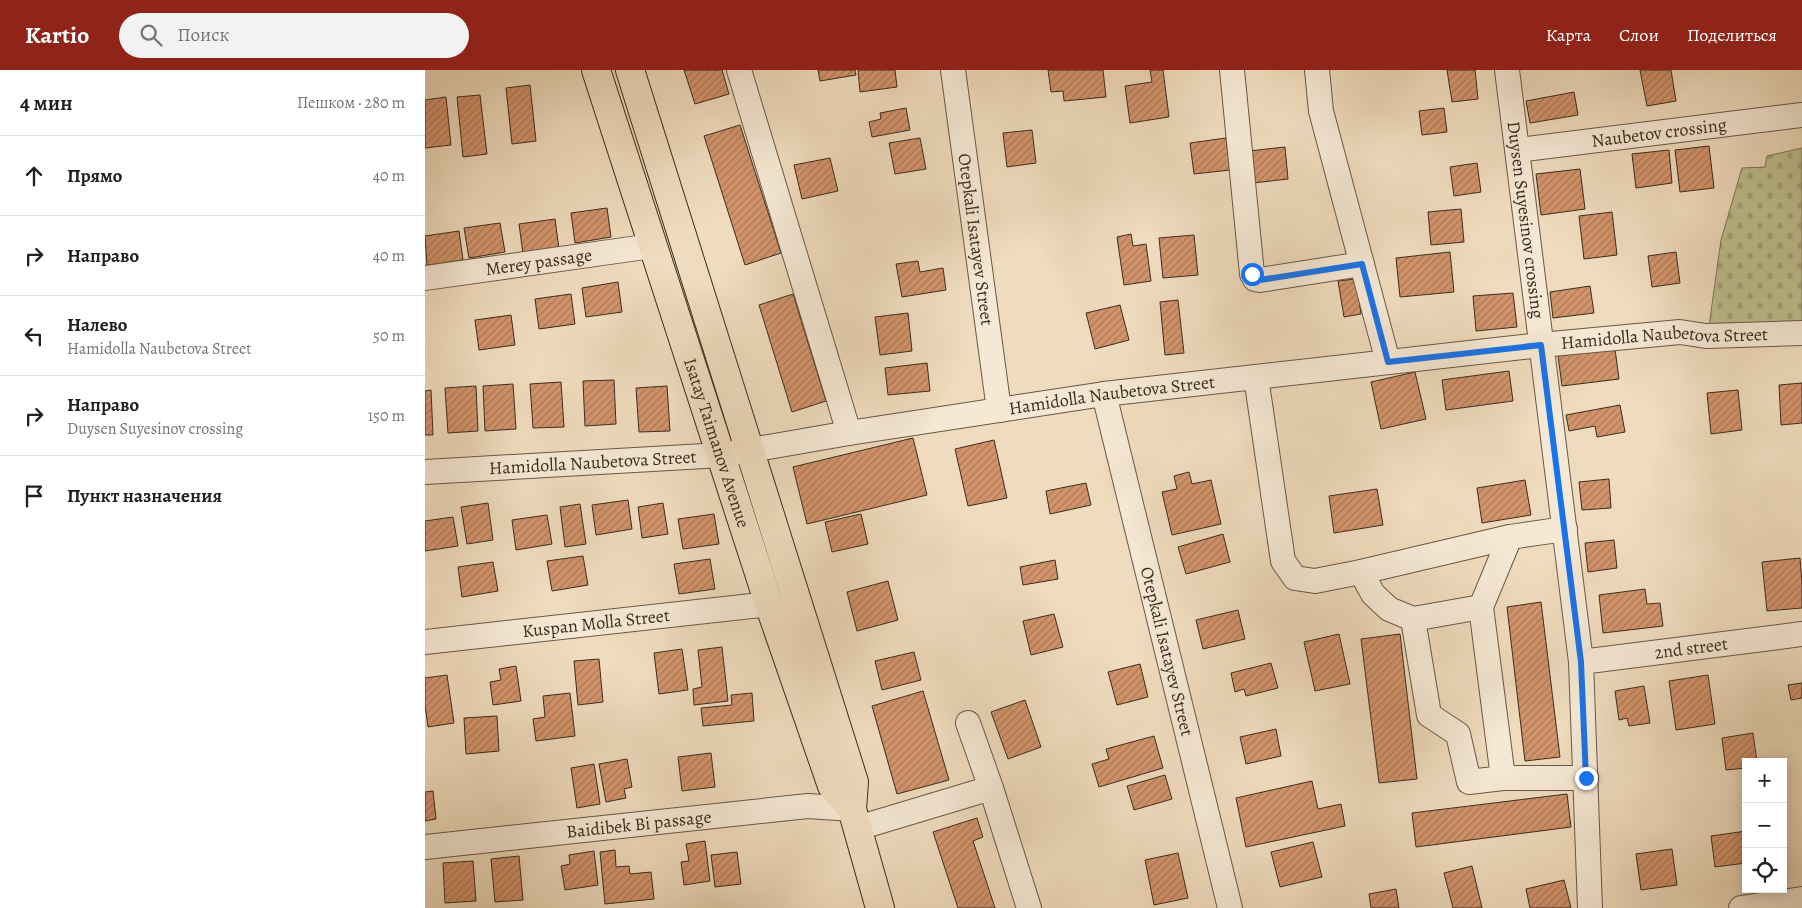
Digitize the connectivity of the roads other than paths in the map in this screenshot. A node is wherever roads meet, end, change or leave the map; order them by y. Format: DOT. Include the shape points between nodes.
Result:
graph roads {
  1 [pos="596,70"];
  2 [pos="630,70"];
  3 [pos="739,70"];
  4 [pos="953,70"];
  5 [pos="1232,70"];
  6 [pos="1317,70"];
  7 [pos="1507,70"];
  8 [pos="1802,115"];
  9 [pos="1518,150"];
  10 [pos="652,246"];
  11 [pos="1362,264"];
  12 [pos="425,278"];
  13 [pos="1802,333"];
  14 [pos="1541,345"];
  15 [pos="1388,362"];
  16 [pos="1256,377"];
  17 [pos="1104,394"];
  18 [pos="999,410"];
  19 [pos="849,433"];
  20 [pos="751,451"];
  21 [pos="722,455"];
  22 [pos="425,472"];
  23 [pos="1565,530"];
  24 [pos="1510,536"];
  25 [pos="1361,572"];
  26 [pos="769,604"];
  27 [pos="1481,607"];
  28 [pos="1413,619"];
  29 [pos="1802,634"];
  30 [pos="425,642"];
  31 [pos="1581,662"];
  32 [pos="968,723"];
  33 [pos="1503,778"];
  34 [pos="1586,778"];
  35 [pos="991,788"];
  36 [pos="855,818"];
  37 [pos="425,847"];
  38 [pos="1802,899"];
  39 [pos="880,908"];
  40 [pos="1029,908"];
  41 [pos="1230,908"];
  42 [pos="1590,908"];
  43 [pos="1741,908"];
  1 -- 10 [label="main road, Isatay Taimanov Avenue"];
  2 -- 20 [label="main road, Isatay Taimanov Avenue"];
  3 -- 19 [label="street"];
  4 -- 18 [label="street, Otepkali Isatayev Street"];
  5 -- 11 [label="street" via="1252,274 1260,280"];
  6 -- 11 [label="street" via="1321,111"];
  7 -- 9 [label="street, Duysen Suyesinov crossing"];
  8 -- 9 [label="street, Naubetov crossing"];
  9 -- 14 [label="street, Duysen Suyesinov crossing"];
  10 -- 12 [label="street, Merey passage"];
  10 -- 21 [label="main road, Isatay Taimanov Avenue"];
  11 -- 15 [label="street"];
  13 -- 14 [label="street, Hamidolla Naubetova Street" via="1706,336 1680,332"];
  14 -- 15 [label="street, Hamidolla Naubetova Street"];
  14 -- 23 [label="street, Duysen Suyesinov crossing"];
  15 -- 16 [label="street, Hamidolla Naubetova Street"];
  16 -- 17 [label="street, Hamidolla Naubetova Street"];
  16 -- 25 [label="street" via="1283,561 1295,578 1315,580"];
  17 -- 18 [label="street, Hamidolla Naubetova Street"];
  17 -- 41 [label="street, Otepkali Isatayev Street"];
  18 -- 19 [label="street, Hamidolla Naubetova Street"];
  19 -- 20 [label="street, Hamidolla Naubetova Street"];
  20 -- 21 [label="street, Hamidolla Naubetova Street"];
  20 -- 36 [label="main road, Isatay Taimanov Avenue" via="854,782"];
  21 -- 22 [label="street, Hamidolla Naubetova Street"];
  21 -- 26 [label="main road, Isatay Taimanov Avenue"];
  23 -- 24 [label="street"];
  23 -- 31 [label="street, Duysen Suyesinov crossing"];
  24 -- 25 [label="street"];
  24 -- 27 [label="street"];
  25 -- 28 [label="street" via="1373,594 1389,610"];
  26 -- 30 [label="street, Kuspan Molla Street"];
  26 -- 36 [label="main road, Isatay Taimanov Avenue" via="832,786"];
  27 -- 28 [label="street"];
  27 -- 33 [label="street"];
  28 -- 33 [label="street" via="1429,715 1458,734 1469,782"];
  29 -- 31 [label="street, 2nd street"];
  31 -- 34 [label="street, Duysen Suyesinov crossing"];
  32 -- 35 [label="street"];
  33 -- 34 [label="street"];
  34 -- 42 [label="street, Duysen Suyesinov crossing"];
  35 -- 36 [label="street"];
  35 -- 40 [label="street"];
  36 -- 37 [label="street, Baidibek Bi passage" via="808,806"];
  36 -- 39 [label="main road, Isatay Taimanov Avenue"];
  38 -- 43 [label="street"];
}
